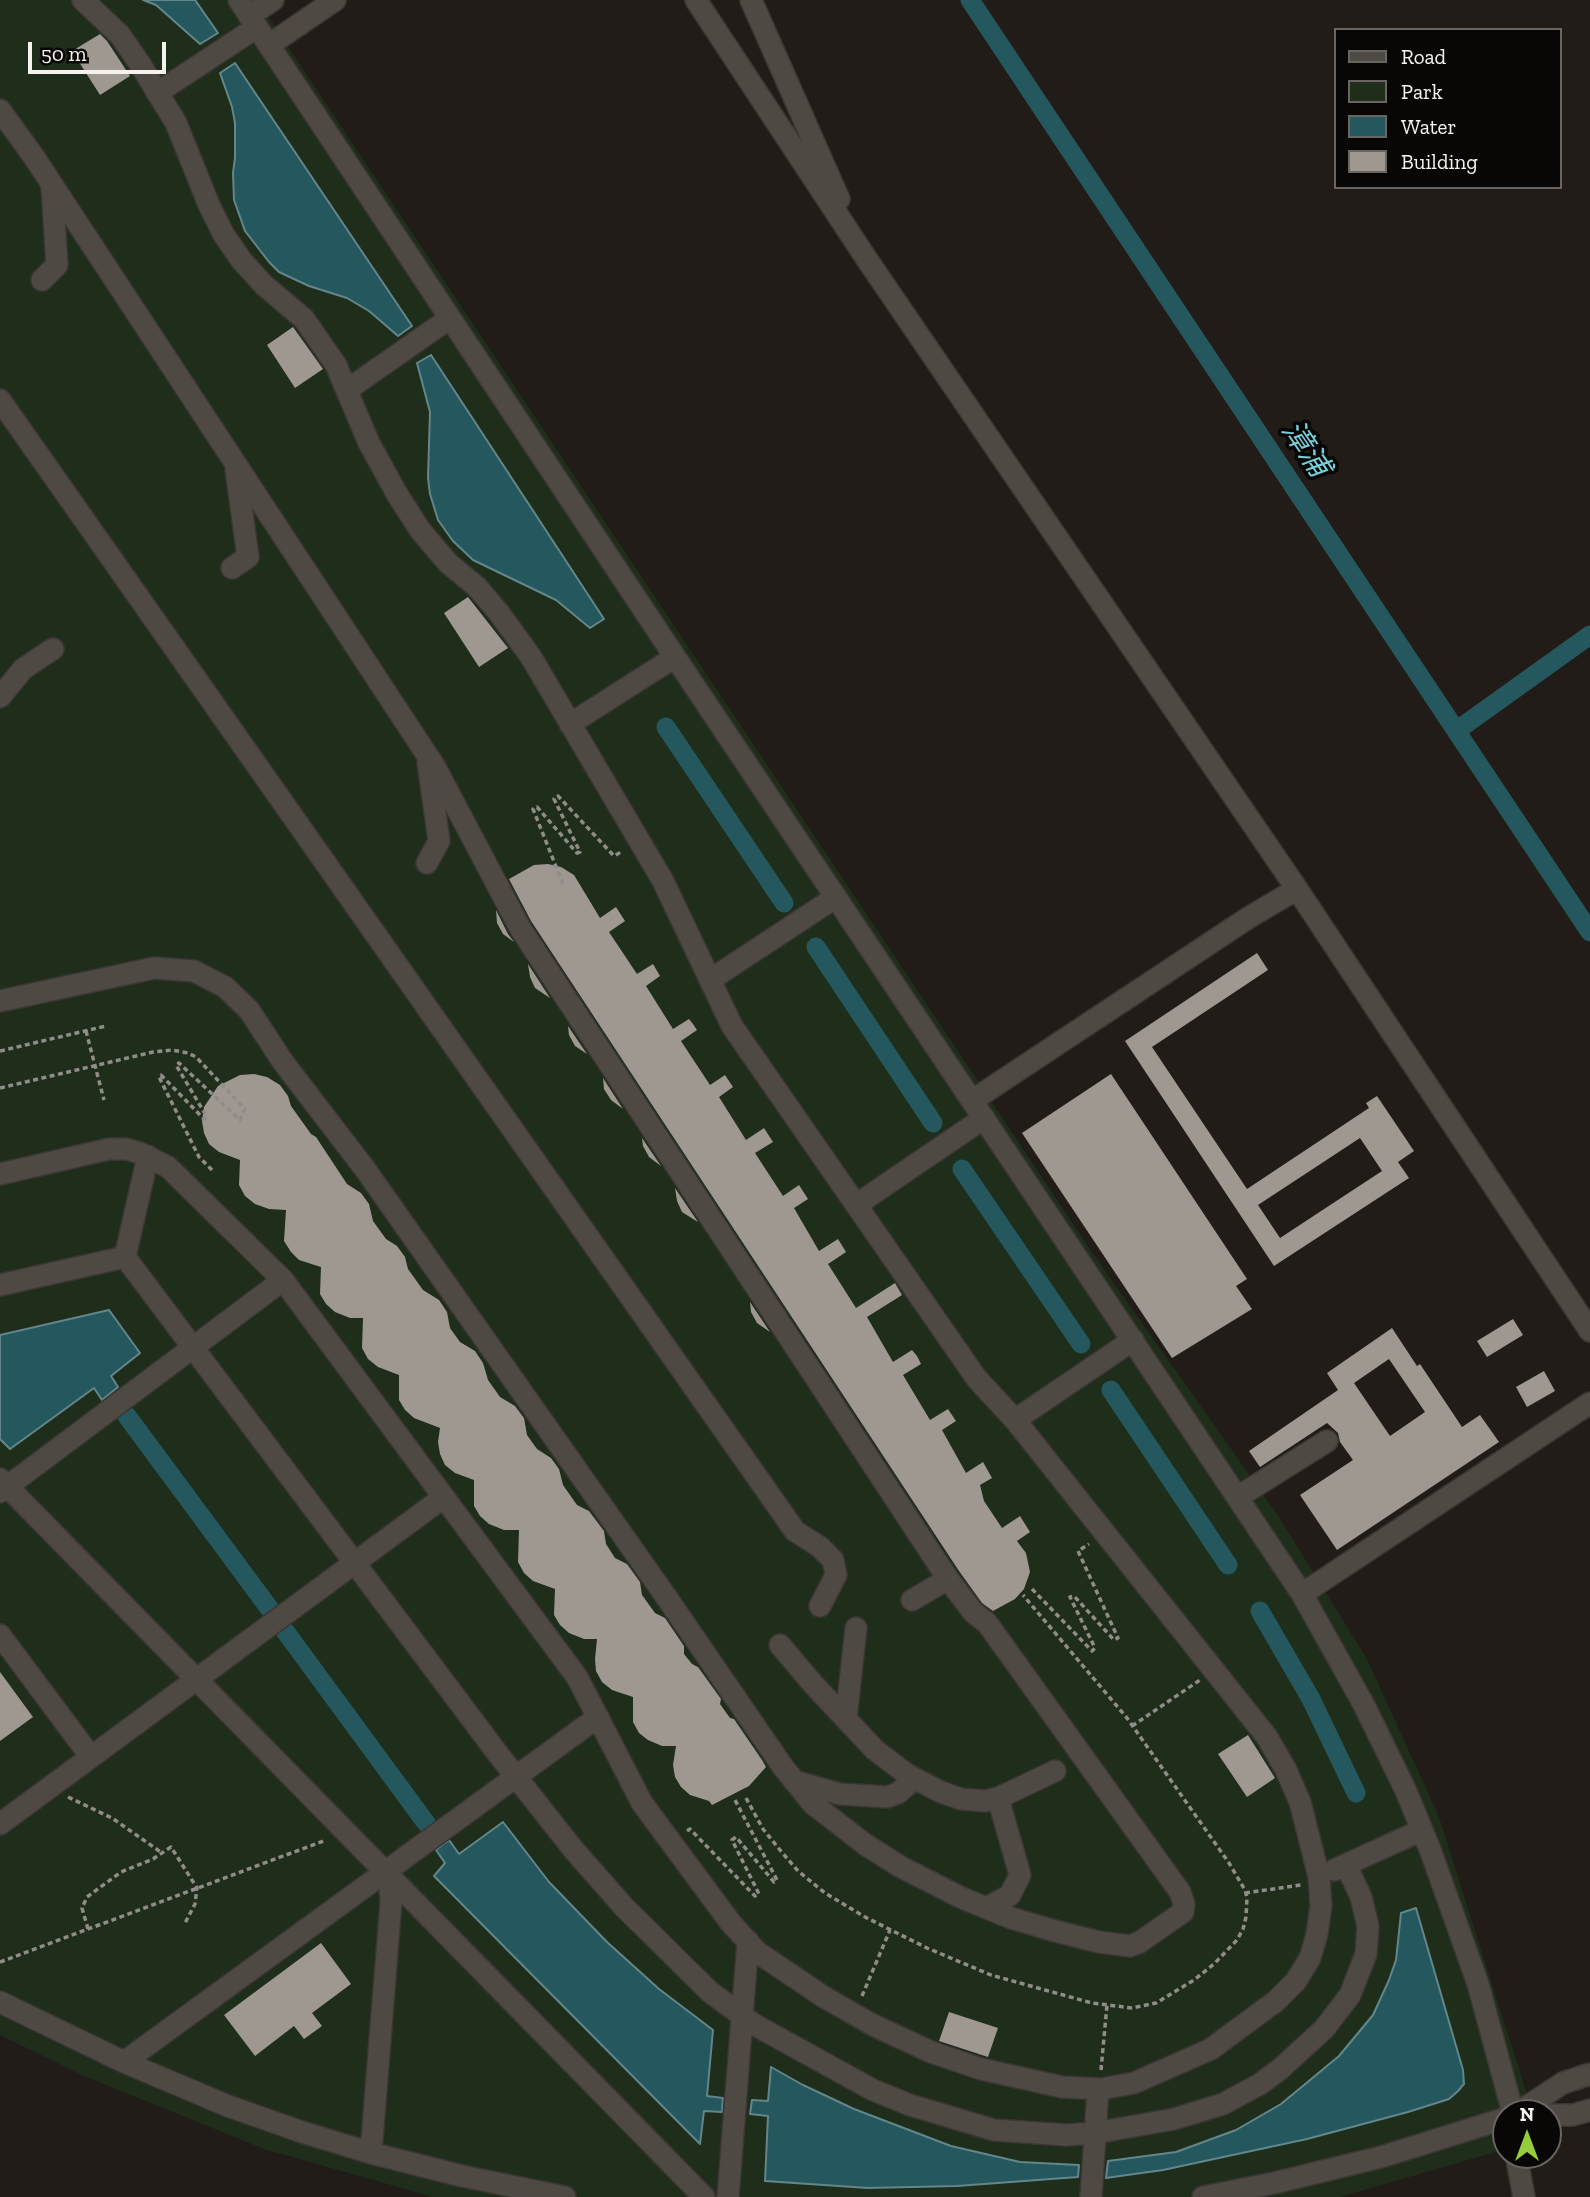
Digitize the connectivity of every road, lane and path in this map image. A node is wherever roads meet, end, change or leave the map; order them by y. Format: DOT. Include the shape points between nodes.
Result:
graph roads {
  1 [pos="83,0"];
  2 [pos="273,0"];
  3 [pos="335,0"];
  4 [pos="696,0"];
  5 [pos="751,0"];
  6 [pos="248,14"];
  7 [pos="269,45"];
  8 [pos="157,93"];
  9 [pos="0,110"];
  10 [pos="52,186"];
  11 [pos="866,258"];
  12 [pos="42,280"];
  13 [pos="450,318"];
  14 [pos="347,390"];
  15 [pos="0,400"];
  16 [pos="235,464"];
  17 [pos="232,568"];
  18 [pos="53,649"];
  19 [pos="675,657"];
  20 [pos="0,697"];
  21 [pos="570,724"];
  22 [pos="427,754"];
  23 [pos="603,844"];
  24 [pos="427,863"];
  25 [pos="563,884"];
  26 [pos="1297,889"];
  27 [pos="836,897"];
  28 [pos="710,981"];
  29 [pos="0,1002"];
  30 [pos="106,1026"];
  31 [pos="86,1031"];
  32 [pos="0,1051"];
  33 [pos="95,1066"];
  34 [pos="0,1088"];
  35 [pos="104,1100"];
  36 [pos="979,1109"];
  37 [pos="148,1156"];
  38 [pos="212,1170"];
  39 [pos="0,1174"];
  40 [pos="856,1205"];
  41 [pos="125,1257"];
  42 [pos="283,1280"];
  43 [pos="0,1285"];
  44 [pos="1590,1331"];
  45 [pos="1133,1340"];
  46 [pos="194,1346"];
  47 [pos="1590,1403"];
  48 [pos="1015,1420"];
  49 [pos="1326,1441"];
  50 [pos="2,1486"];
  51 [pos="444,1497"];
  52 [pos="1238,1497"];
  53 [pos="1105,1533"];
  54 [pos="356,1563"];
  55 [pos="948,1579"];
  56 [pos="1032,1589"];
  57 [pos="1301,1594"];
  58 [pos="1023,1595"];
  59 [pos="912,1600"];
  60 [pos="820,1606"];
  61 [pos="856,1628"];
  62 [pos="0,1635"];
  63 [pos="780,1645"];
  64 [pos="197,1679"];
  65 [pos="1180,1694"];
  66 [pos="598,1717"];
  67 [pos="846,1719"];
  68 [pos="1132,1726"];
  69 [pos="91,1757"];
  70 [pos="1055,1771"];
  71 [pos="515,1776"];
  72 [pos="914,1779"];
  73 [pos="794,1781"];
  74 [pos="49,1788"];
  75 [pos="746,1798"];
  76 [pos="998,1798"];
  77 [pos="735,1800"];
  78 [pos="0,1824"];
  79 [pos="1422,1830"];
  80 [pos="347,1832"];
  81 [pos="711,1851"];
  82 [pos="162,1853"];
  83 [pos="1346,1865"];
  84 [pos="385,1871"];
  85 [pos="1311,1881"];
  86 [pos="197,1888"];
  87 [pos="1245,1893"];
  88 [pos="391,1902"];
  89 [pos="417,1903"];
  90 [pos="987,1908"];
  91 [pos="184,1925"];
  92 [pos="88,1929"];
  93 [pos="890,1930"];
  94 [pos="748,1941"];
  95 [pos="0,1962"];
  96 [pos="869,1978"];
  97 [pos="0,2002"];
  98 [pos="1107,2005"];
  99 [pos="742,2015"];
  100 [pos="1104,2055"];
  101 [pos="124,2062"];
  102 [pos="1590,2074"];
  103 [pos="1098,2089"];
  104 [pos="1511,2099"];
  105 [pos="1537,2099"];
  106 [pos="1590,2110"];
  107 [pos="1562,2115"];
  108 [pos="1492,2122"];
  109 [pos="1095,2133"];
  110 [pos="371,2153"];
  111 [pos="1519,2169"];
  112 [pos="565,2197"];
  113 [pos="704,2197"];
  114 [pos="728,2197"];
  115 [pos="1091,2197"];
  116 [pos="1203,2197"];
  117 [pos="1524,2197"];
  1 -- 8 [label="street" via="120,36"];
  2 -- 6 [label="street"];
  3 -- 7 [label="street"];
  4 -- 11 [label="street"];
  5 -- 11 [label="street"];
  6 -- 7 [label="street"];
  6 -- 8 [label="street"];
  7 -- 13 [label="street"];
  8 -- 14 [label="street" via="224,234 264,285 304,319 336,365"];
  9 -- 10 [label="street"];
  10 -- 12 [label="street" via="57,265"];
  10 -- 16 [label="street"];
  11 -- 26 [label="street"];
  13 -- 14 [label="street"];
  13 -- 19 [label="street"];
  14 -- 21 [label="street" via="369,443 420,530 499,613"];
  15 -- 60 [label="street" via="795,1531 832,1560 836,1575"];
  16 -- 17 [label="street" via="248,557"];
  16 -- 22 [label="street"];
  18 -- 20 [label="street" via="23,669"];
  19 -- 21 [label="street"];
  19 -- 27 [label="street"];
  21 -- 28 [label="street" via="663,881"];
  22 -- 24 [label="street" via="439,841"];
  22 -- 55 [label="street" via="520,928"];
  23 -- 25 [label="path" via="558,796 554,799 580,852 537,807 533,809"];
  26 -- 36 [label="street" via="1237,926"];
  26 -- 44 [label="street"];
  27 -- 28 [label="street"];
  27 -- 36 [label="street"];
  28 -- 40 [label="street" via="732,1026"];
  29 -- 73 [label="street" via="154,968 194,971 238,997 365,1170"];
  30 -- 31 [label="path"];
  31 -- 32 [label="path"];
  31 -- 33 [label="path"];
  33 -- 34 [label="path"];
  33 -- 35 [label="path"];
  33 -- 38 [label="path" via="163,1051 196,1057 245,1109 240,1120 179,1063 207,1117 204,1119 159,1077 199,1157"];
  36 -- 40 [label="street"];
  36 -- 45 [label="street"];
  37 -- 39 [label="street" via="109,1149"];
  37 -- 41 [label="street"];
  37 -- 42 [label="street" via="168,1167"];
  40 -- 48 [label="street" via="977,1379"];
  41 -- 43 [label="street"];
  41 -- 46 [label="street"];
  42 -- 46 [label="street"];
  42 -- 51 [label="street"];
  45 -- 48 [label="street"];
  45 -- 52 [label="street"];
  46 -- 50 [label="street"];
  46 -- 54 [label="street"];
  47 -- 57 [label="street"];
  48 -- 53 [label="street"];
  49 -- 52 [label="street"];
  50 -- 64 [label="street"];
  51 -- 54 [label="street"];
  51 -- 66 [label="street" via="577,1677"];
  52 -- 57 [label="street"];
  53 -- 56 [label="path" via="1078,1552 1118,1638 1114,1640 1074,1596 1070,1597 1095,1648 1092,1651"];
  53 -- 85 [label="street" via="1266,1737 1286,1770 1300,1802"];
  54 -- 64 [label="street"];
  54 -- 71 [label="street"];
  55 -- 59 [label="street"];
  55 -- 90 [label="street" via="987,1623 1180,1892 1184,1904 1180,1915 1130,1946 1055,1931"];
  57 -- 79 [label="street" via="1364,1705"];
  58 -- 68 [label="path"];
  61 -- 67 [label="street"];
  62 -- 69 [label="street"];
  63 -- 67 [label="street"];
  64 -- 69 [label="street"];
  64 -- 80 [label="street"];
  65 -- 68 [label="path"];
  66 -- 71 [label="street"];
  66 -- 94 [label="street" via="642,1803"];
  67 -- 72 [label="street" via="890,1764"];
  68 -- 87 [label="path" via="1229,1863"];
  69 -- 74 [label="street"];
  70 -- 76 [label="street"];
  71 -- 84 [label="street"];
  71 -- 99 [label="street" via="624,1907 710,1992"];
  72 -- 73 [label="street" via="887,1797 840,1794"];
  72 -- 76 [label="street" via="961,1799"];
  73 -- 90 [label="street" via="813,1804 866,1844 901,1867"];
  74 -- 78 [label="street"];
  74 -- 82 [label="path" via="112,1818"];
  75 -- 93 [label="path" via="763,1829 798,1871 825,1893"];
  76 -- 90 [label="street" via="1020,1875 1010,1895"];
  77 -- 81 [label="path" via="777,1880 774,1882 736,1838 732,1840 759,1894 755,1896"];
  79 -- 83 [label="street"];
  79 -- 104 [label="street" via="1468,1954"];
  80 -- 84 [label="street"];
  80 -- 86 [label="path"];
  82 -- 86 [label="path" via="171,1847"];
  82 -- 92 [label="path" via="121,1872 87,1897 82,1908"];
  83 -- 85 [label="street"];
  83 -- 109 [label="street" via="1365,1910 1366,1954 1350,1995 1324,2029 1260,2084 1223,2104 1174,2119"];
  84 -- 88 [label="street"];
  84 -- 89 [label="street"];
  84 -- 101 [label="street"];
  85 -- 87 [label="path"];
  85 -- 103 [label="street" via="1321,1906 1317,1934 1310,1958 1283,1994 1211,2049 1134,2083"];
  86 -- 91 [label="path"];
  86 -- 92 [label="path"];
  87 -- 98 [label="path" via="1243,1929 1214,1964 1156,2003 1132,2008"];
  88 -- 89 [label="street" via="403,1897"];
  88 -- 110 [label="street"];
  89 -- 113 [label="street"];
  92 -- 95 [label="path"];
  93 -- 96 [label="path"];
  93 -- 98 [label="path" via="990,1975"];
  94 -- 99 [label="street"];
  94 -- 103 [label="street" via="757,1952 824,1997 931,2052 981,2069 1062,2087"];
  97 -- 101 [label="street"];
  98 -- 100 [label="path"];
  99 -- 109 [label="street" via="835,2071 910,2105 994,2130"];
  99 -- 114 [label="street"];
  101 -- 110 [label="street" via="228,2106"];
  102 -- 105 [label="street"];
  103 -- 109 [label="street"];
  106 -- 107 [label="street"];
  108 -- 116 [label="street" via="1381,2157"];
  109 -- 115 [label="street"];
  110 -- 112 [label="street"];
  111 -- 117 [label="street"];
}
